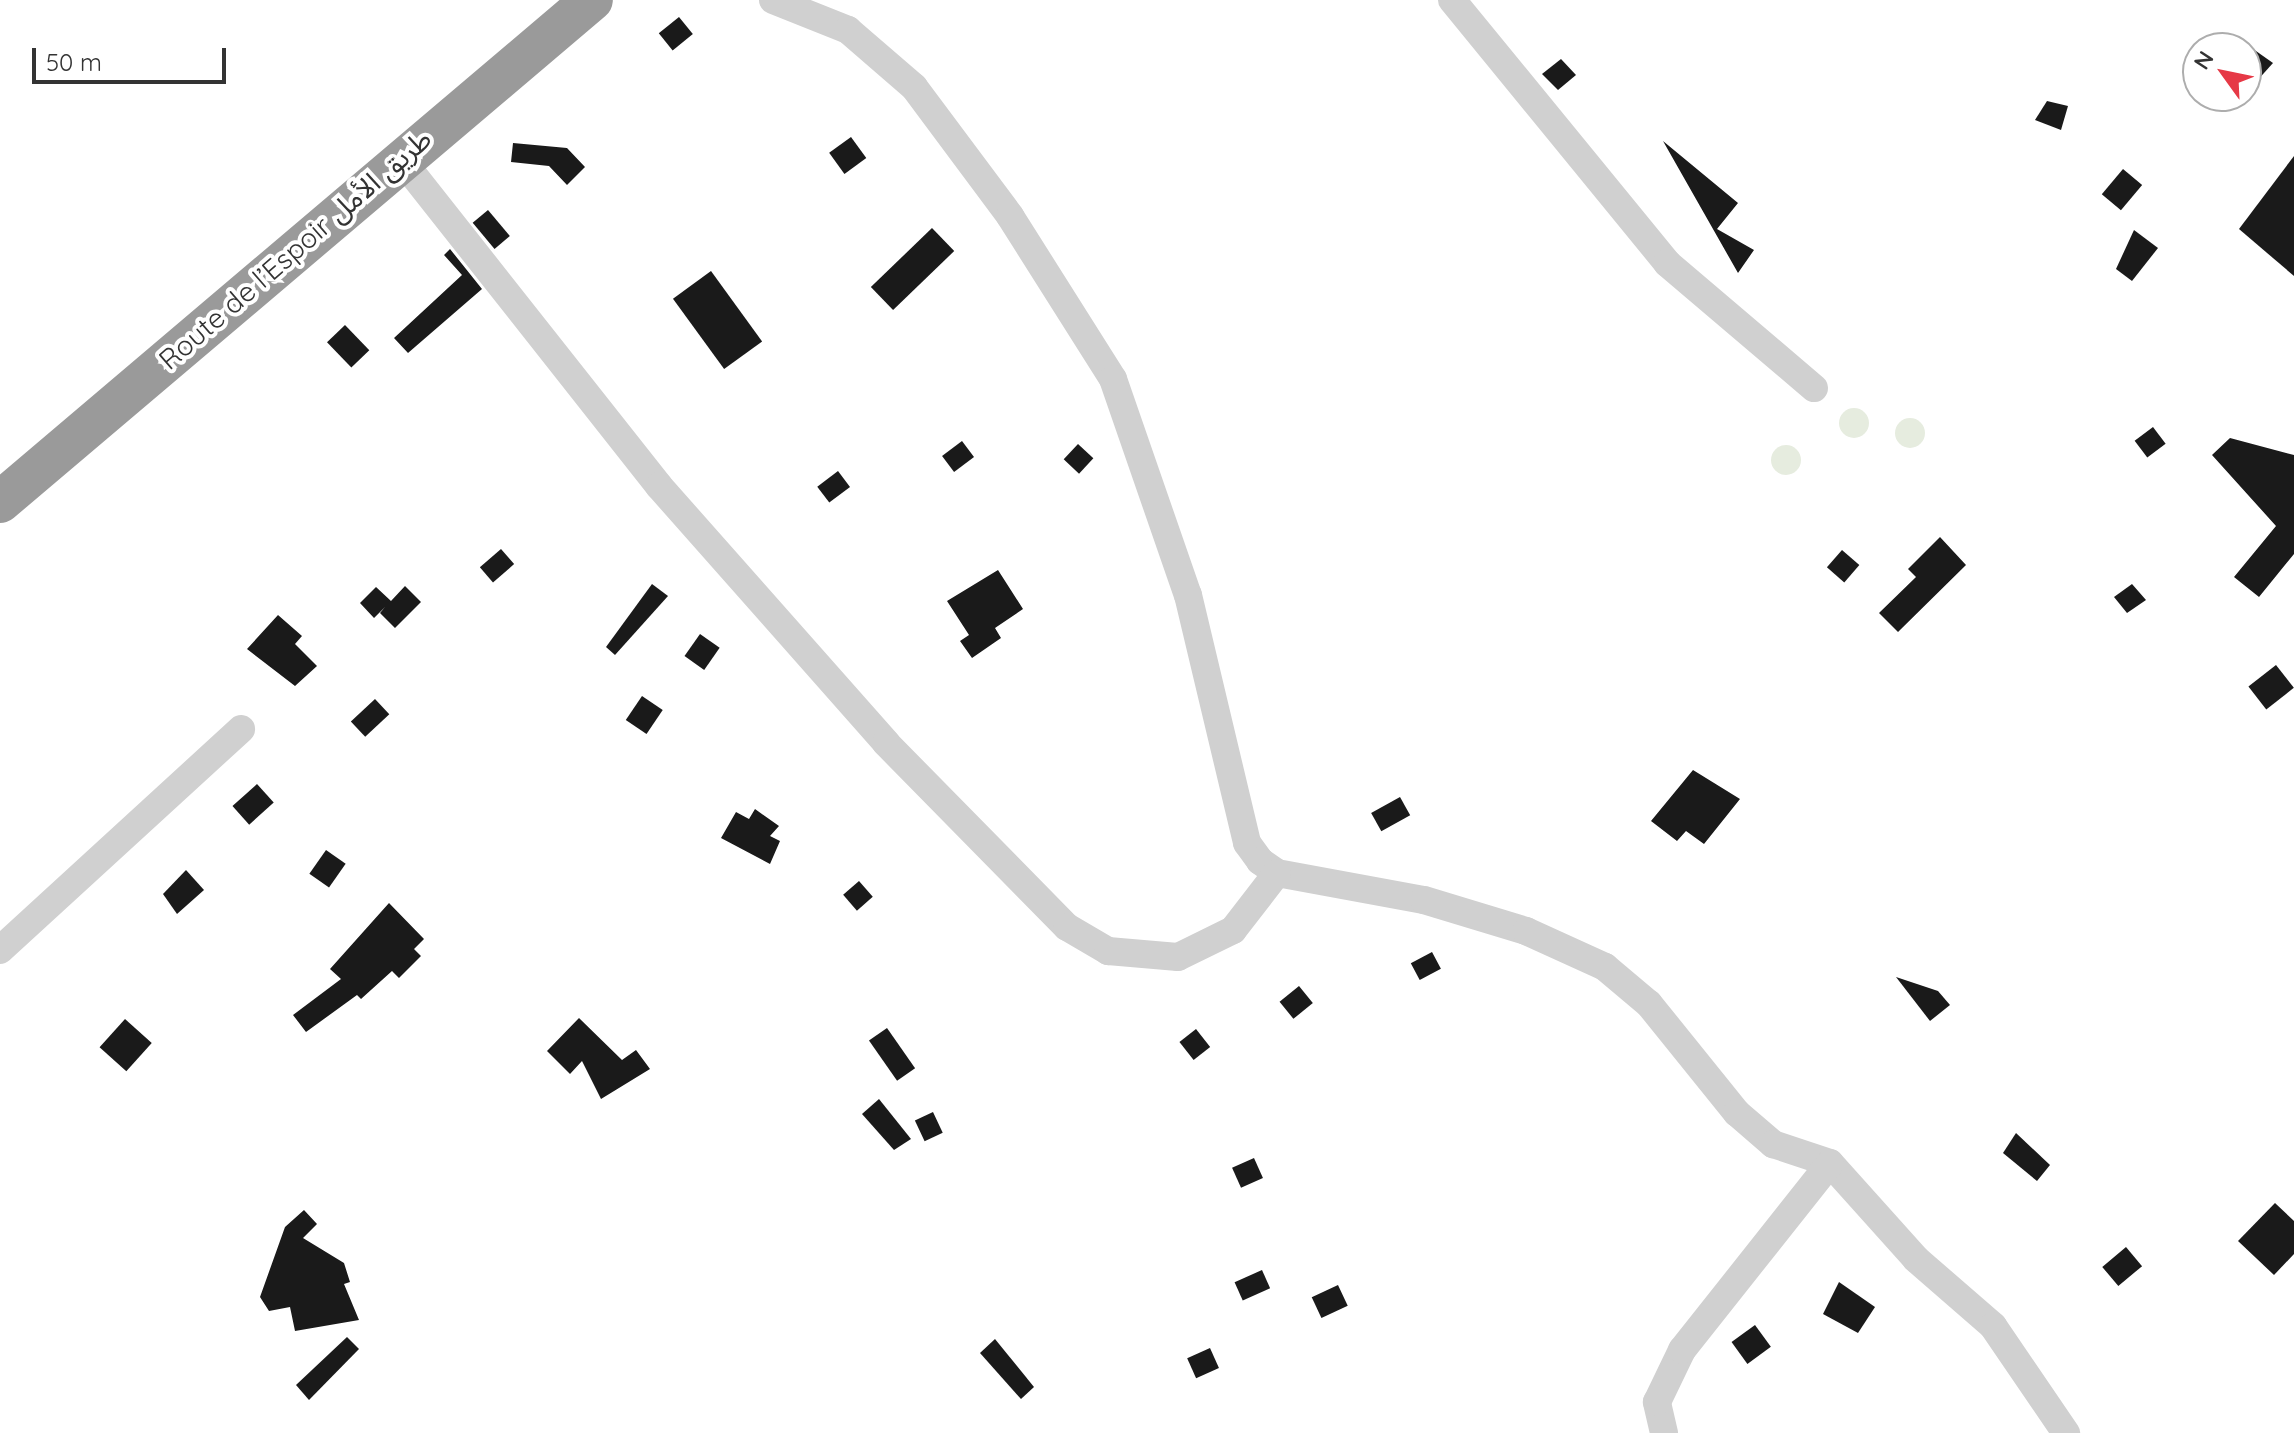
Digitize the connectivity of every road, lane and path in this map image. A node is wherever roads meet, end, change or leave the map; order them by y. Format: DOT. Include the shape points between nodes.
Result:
graph roads {
  1 [pos="592,0"];
  2 [pos="773,0"];
  3 [pos="1452,0"];
  4 [pos="400,158"];
  5 [pos="1814,388"];
  6 [pos="0,502"];
  7 [pos="241,729"];
  8 [pos="1277,873"];
  9 [pos="0,950"];
  10 [pos="1830,1163"];
  11 [pos="1664,1433"];
  12 [pos="2066,1433"];
  1 -- 4 [label="highway, Route de l’Espoir طريق الأمل"];
  2 -- 8 [label="street" via="848,30 914,87 1010,216 1113,379 1188,595 1247,843"];
  3 -- 5 [label="street" via="1667,263"];
  4 -- 6 [label="highway, Route de l’Espoir طريق الأمل"];
  4 -- 8 [label="street" via="659,486 886,743 1067,927 1108,951 1178,957 1233,930"];
  7 -- 9 [label="street"];
  8 -- 10 [label="street" via="1424,900 1570,948 1649,1004 1703,1076 1773,1144"];
  10 -- 11 [label="street" via="1682,1350 1657,1402"];
  10 -- 12 [label="street" via="1916,1259 2013,1348"];
}
